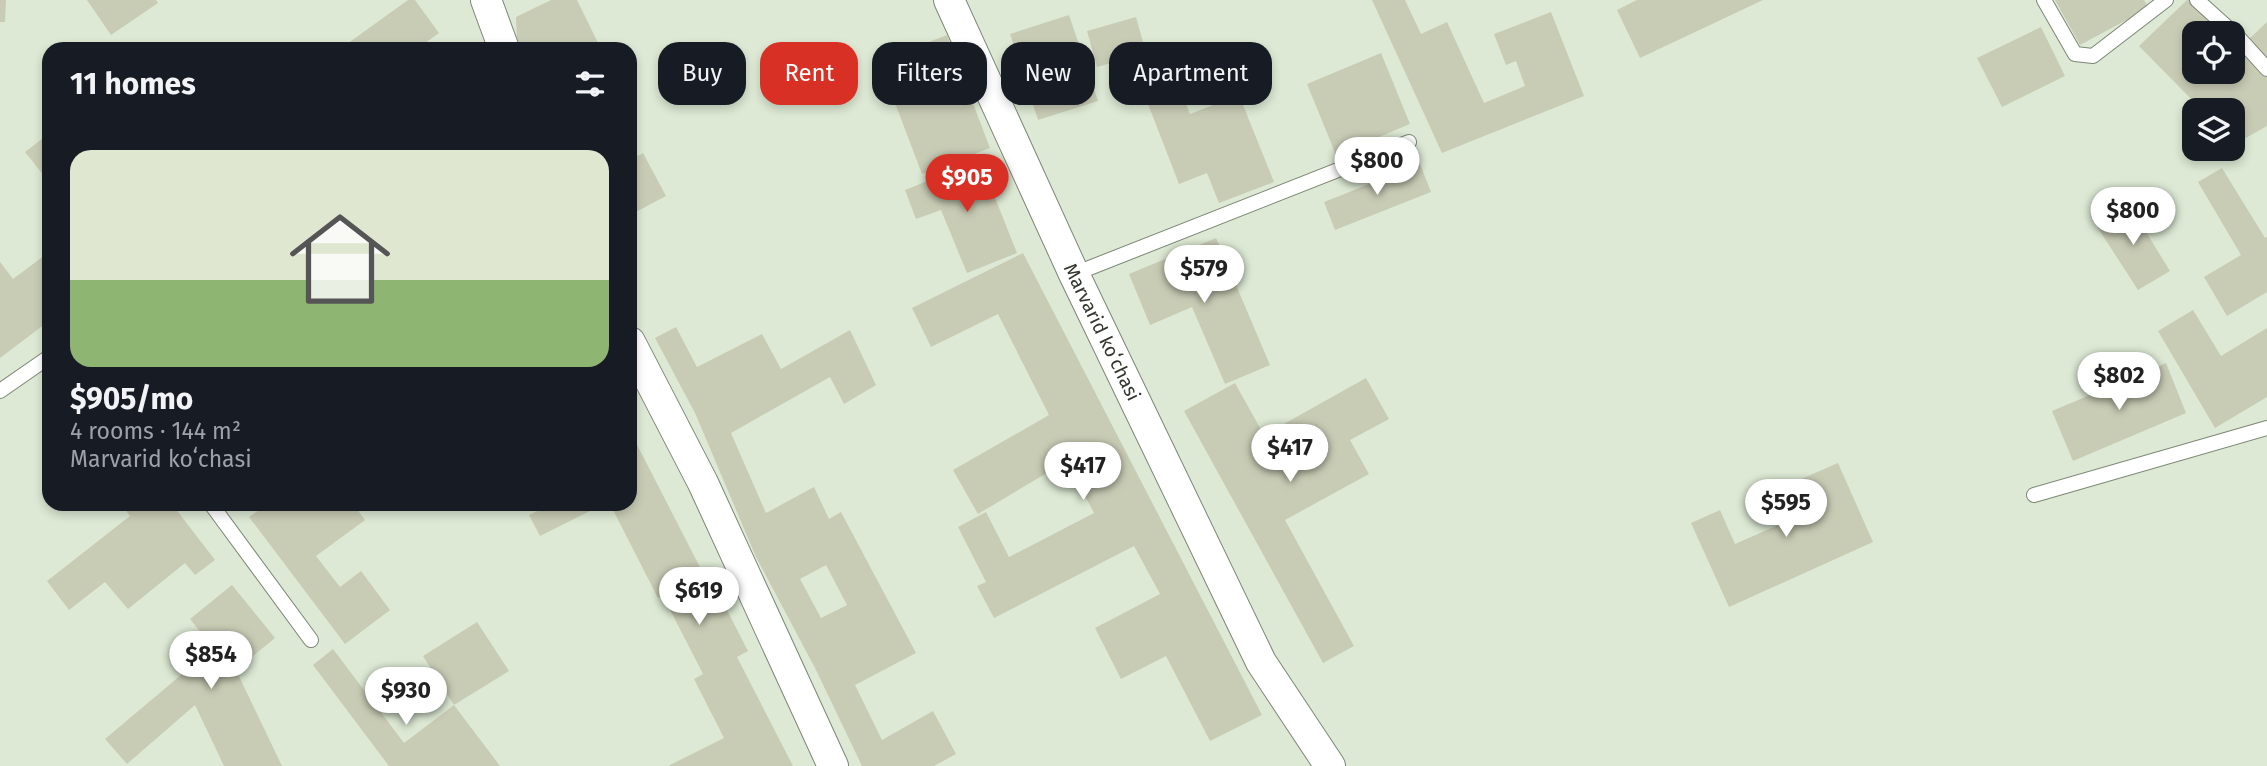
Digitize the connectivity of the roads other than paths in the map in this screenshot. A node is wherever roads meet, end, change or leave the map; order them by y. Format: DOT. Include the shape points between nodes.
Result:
graph roads {
  1 [pos="486,0"];
  2 [pos="949,0"];
  3 [pos="2044,0"];
  4 [pos="2166,0"];
  5 [pos="2197,0"];
  6 [pos="501,42"];
  7 [pos="2267,69"];
  8 [pos="1409,142"];
  9 [pos="1074,274"];
  10 [pos="637,355"];
  11 [pos="42,362"];
  12 [pos="0,391"];
  13 [pos="2267,428"];
  14 [pos="2034,495"];
  15 [pos="216,511"];
  16 [pos="312,640"];
  17 [pos="833,766"];
  18 [pos="1329,766"];
  1 -- 6 [label="street"];
  2 -- 9 [label="street, Marvarid koʻchasi"];
  3 -- 4 [label="lane" via="2075,54 2093,56"];
  5 -- 7 [label="lane"];
  8 -- 9 [label="lane"];
  9 -- 18 [label="street, Marvarid koʻchasi" via="1261,662"];
  10 -- 17 [label="street" via="703,483"];
  11 -- 12 [label="lane"];
  13 -- 14 [label="lane"];
  15 -- 16 [label="lane"];
}
